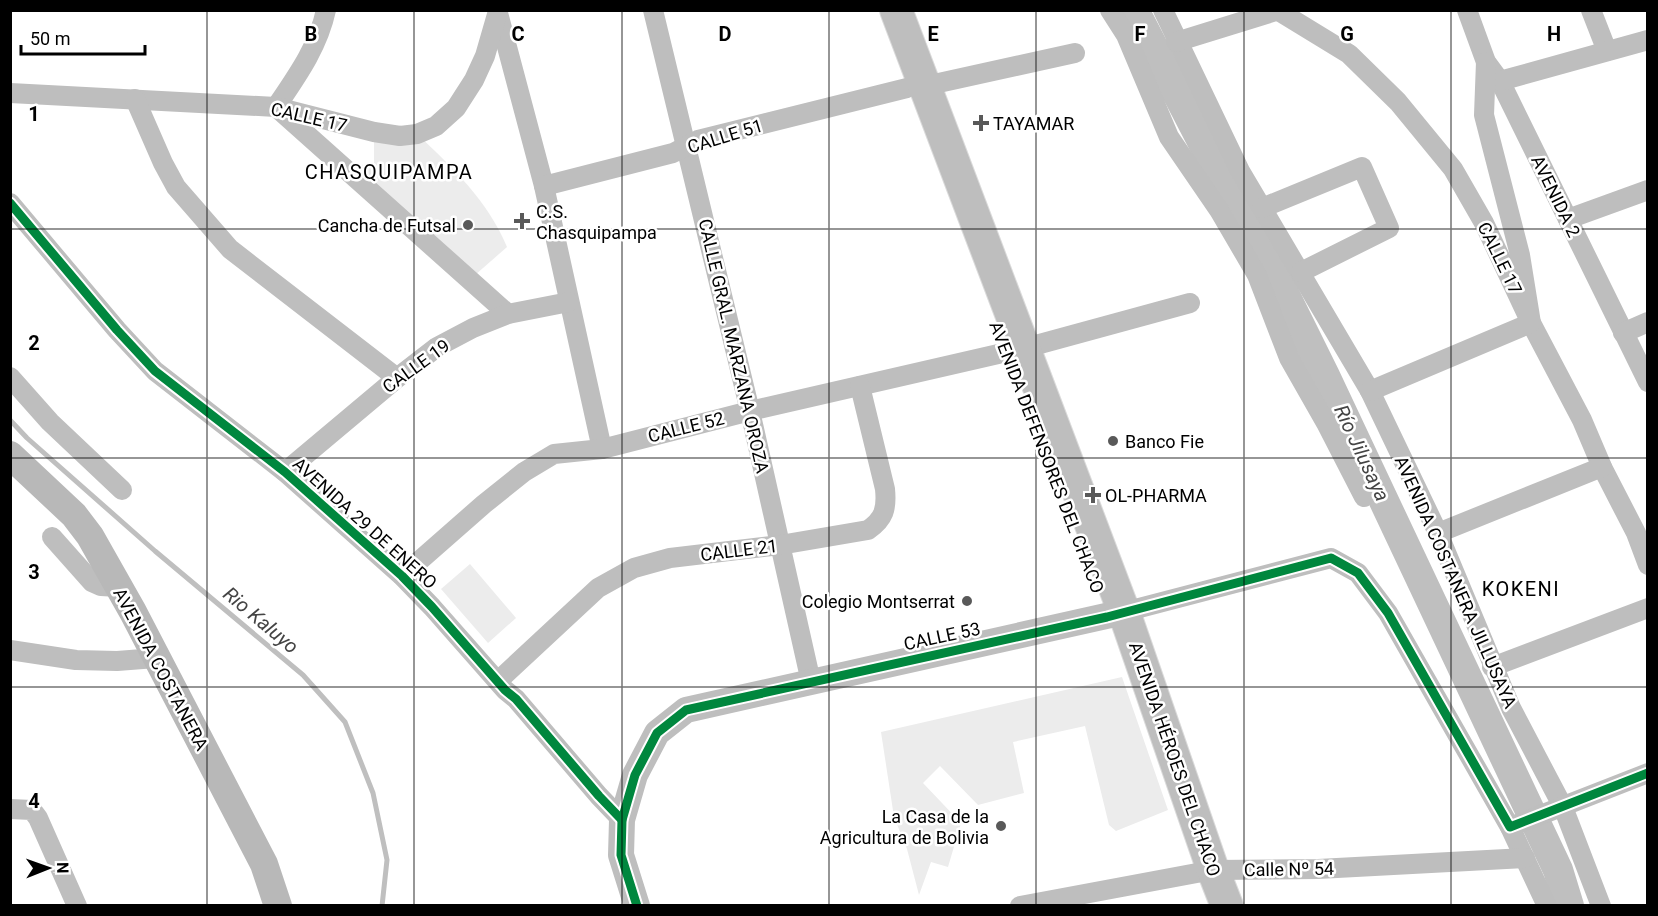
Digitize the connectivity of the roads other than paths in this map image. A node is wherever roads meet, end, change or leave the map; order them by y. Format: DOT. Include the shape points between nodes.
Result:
graph roads {
  1 [pos="326,10"];
  2 [pos="653,10"];
  3 [pos="879,10"];
  4 [pos="896,10"];
  5 [pos="1110,10"];
  6 [pos="1163,10"];
  7 [pos="1467,10"];
  8 [pos="1591,10"];
  9 [pos="497,11"];
  10 [pos="1277,11"];
  11 [pos="1647,40"];
  12 [pos="1176,42"];
  13 [pos="1607,51"];
  14 [pos="1075,53"];
  15 [pos="1486,62"];
  16 [pos="1500,81"];
  17 [pos="916,87"];
  18 [pos="10,93"];
  19 [pos="135,99"];
  20 [pos="276,107"];
  21 [pos="686,146"];
  22 [pos="544,186"];
  23 [pos="1647,189"];
  24 [pos="10,202"];
  25 [pos="1262,208"];
  26 [pos="1568,219"];
  27 [pos="1301,272"];
  28 [pos="569,302"];
  29 [pos="1190,303"];
  30 [pos="508,314"];
  31 [pos="1647,322"];
  32 [pos="1531,323"];
  33 [pos="1623,333"];
  34 [pos="1016,350"];
  35 [pos="10,377"];
  36 [pos="397,378"];
  37 [pos="1647,382"];
  38 [pos="860,386"];
  39 [pos="1370,392"];
  40 [pos="750,411"];
  41 [pos="602,449"];
  42 [pos="10,455"];
  43 [pos="1602,467"];
  44 [pos="285,472"];
  45 [pos="122,490"];
  46 [pos="1364,497"];
  47 [pos="1438,532"];
  48 [pos="52,537"];
  49 [pos="780,545"];
  50 [pos="1647,565"];
  51 [pos="402,576"];
  52 [pos="118,587"];
  53 [pos="1647,608"];
  54 [pos="1116,614"];
  55 [pos="10,650"];
  56 [pos="156,658"];
  57 [pos="1492,667"];
  58 [pos="498,681"];
  59 [pos="811,682"];
  60 [pos="1647,773"];
  61 [pos="10,809"];
  62 [pos="1555,809"];
  63 [pos="622,820"];
  64 [pos="1517,824"];
  65 [pos="1525,858"];
  66 [pos="1204,872"];
  67 [pos="77,906"];
  68 [pos="278,906"];
  69 [pos="637,906"];
  70 [pos="1020,906"];
  71 [pos="1207,906"];
  72 [pos="1227,906"];
  73 [pos="1547,906"];
  74 [pos="1601,906"];
  1 -- 20 [label="street" via="321,33 305,65"];
  2 -- 21 [label="street, CALLE GRAL. MARZANA OROZA"];
  3 -- 17 [label="main road, AVENIDA DEFENSORES DEL CHACO"];
  4 -- 17 [label="main road, AVENIDA DEFENSORES DEL CHACO"];
  5 -- 46 [label="street" via="1126,35 1169,137 1257,275 1289,358"];
  6 -- 12 [label="street, AVENIDA COSTANERA JILLUSAYA"];
  7 -- 15 [label="street, AVENIDA 2"];
  8 -- 13 [label="street"];
  9 -- 20 [label="street, CALLE 17" via="474,80 456,108 436,126 400,136"];
  9 -- 22 [label="street"];
  10 -- 12 [label="street"];
  10 -- 32 [label="street, CALLE 17" via="1348,54 1398,102 1453,169 1484,223"];
  11 -- 13 [label="street"];
  12 -- 25 [label="street, AVENIDA COSTANERA JILLUSAYA"];
  13 -- 16 [label="street"];
  14 -- 17 [label="street, CALLE 51"];
  15 -- 16 [label="street, AVENIDA 2"];
  15 -- 32 [label="street" via="1484,115 1520,255"];
  16 -- 26 [label="street, AVENIDA 2"];
  17 -- 21 [label="street, CALLE 51"];
  17 -- 34 [label="main road, AVENIDA DEFENSORES DEL CHACO"];
  18 -- 19 [label="street, CALLE 17"];
  19 -- 20 [label="street, CALLE 17"];
  19 -- 36 [label="street" via="176,187 230,249"];
  20 -- 30 [label="street"];
  21 -- 22 [label="street, CALLE 51" via="673,153"];
  21 -- 40 [label="street, CALLE GRAL. MARZANA OROZA"];
  22 -- 28 [label="street"];
  23 -- 26 [label="street"];
  24 -- 44 [label="street, AVENIDA 29 DE ENERO" via="155,371"];
  25 -- 27 [label="street, AVENIDA COSTANERA JILLUSAYA"];
  25 -- 27 [label="street" via="1362,167 1389,228"];
  26 -- 33 [label="street, AVENIDA 2"];
  27 -- 39 [label="street, AVENIDA COSTANERA JILLUSAYA"];
  28 -- 30 [label="street, CALLE 19"];
  28 -- 41 [label="street"];
  29 -- 34 [label="street, CALLE 52"];
  30 -- 36 [label="street, CALLE 19" via="437,347"];
  31 -- 33 [label="street"];
  32 -- 39 [label="street"];
  32 -- 43 [label="street, CALLE 17"];
  33 -- 37 [label="street, AVENIDA 2"];
  34 -- 38 [label="street, CALLE 52"];
  34 -- 54 [label="main road, AVENIDA DEFENSORES DEL CHACO"];
  35 -- 45 [label="street" via="50,422"];
  36 -- 44 [label="street, CALLE 19"];
  38 -- 40 [label="street, CALLE 52"];
  38 -- 49 [label="street, CALLE 21" via="885,489 884,514 868,530"];
  39 -- 47 [label="street, AVENIDA COSTANERA JILLUSAYA"];
  40 -- 41 [label="street, CALLE 52"];
  40 -- 49 [label="street, CALLE GRAL. MARZANA OROZA"];
  41 -- 51 [label="street, CALLE 52" via="554,454 524,472"];
  42 -- 52 [label="main road, AVENIDA COSTANERA" via="74,515"];
  43 -- 47 [label="street"];
  43 -- 50 [label="street, CALLE 17" via="1636,533"];
  44 -- 51 [label="street, AVENIDA 29 DE ENERO"];
  47 -- 57 [label="street, AVENIDA COSTANERA JILLUSAYA"];
  48 -- 52 [label="street" via="92,582"];
  49 -- 58 [label="street, CALLE 21" via="670,558 634,568 598,588"];
  49 -- 59 [label="street, CALLE GRAL. MARZANA OROZA"];
  51 -- 58 [label="street, AVENIDA 29 DE ENERO"];
  52 -- 56 [label="main road, AVENIDA COSTANERA"];
  53 -- 57 [label="street"];
  54 -- 59 [label="street, CALLE 53"];
  54 -- 64 [label="street, CALLE 53" via="1331,558 1358,573 1389,613"];
  54 -- 66 [label="main road, AVENIDA DEFENSORES DEL CHACO"];
  55 -- 56 [label="street" via="76,660"];
  56 -- 68 [label="main road, AVENIDA COSTANERA" via="264,864"];
  57 -- 62 [label="street, AVENIDA COSTANERA JILLUSAYA"];
  58 -- 63 [label="street, AVENIDA 29 DE ENERO"];
  59 -- 63 [label="street, CALLE 53" via="686,710 657,733 635,775"];
  60 -- 62 [label="street"];
  61 -- 67 [label="street" via="32,810 38,818"];
  62 -- 64 [label="street"];
  62 -- 74 [label="street, AVENIDA COSTANERA JILLUSAYA"];
  63 -- 69 [label="street" via="621,855"];
  64 -- 65 [label="street"];
  65 -- 66 [label="street, Calle Nº 54"];
  65 -- 73 [label="street"];
  66 -- 70 [label="street, Calle Nº 54"];
  66 -- 71 [label="main road, AVENIDA DEFENSORES DEL CHACO"];
  66 -- 72 [label="main road, AVENIDA HÉROES DEL CHACO"];
}
